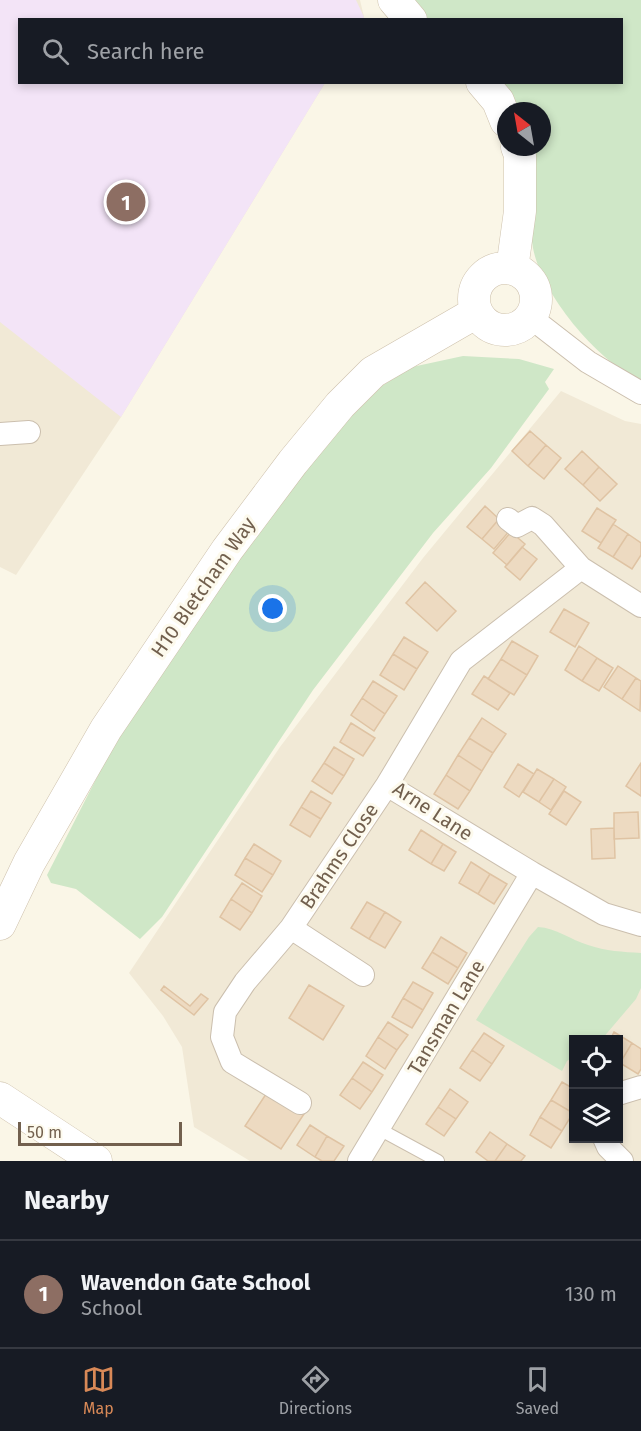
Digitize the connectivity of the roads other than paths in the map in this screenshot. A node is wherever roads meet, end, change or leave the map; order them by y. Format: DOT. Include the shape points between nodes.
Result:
graph roads {
  1 [pos="394,0"];
  2 [pos="409,18"];
  3 [pos="484,84"];
  4 [pos="498,102"];
  5 [pos="520,156"];
  6 [pos="512,269"];
  7 [pos="477,312"];
  8 [pos="530,317"];
  9 [pos="641,393"];
  10 [pos="29,432"];
  11 [pos="0,434"];
  12 [pos="508,519"];
  13 [pos="581,568"];
  14 [pos="641,606"];
  15 [pos="387,785"];
  16 [pos="532,873"];
  17 [pos="0,924"];
  18 [pos="641,925"];
  19 [pos="291,928"];
  20 [pos="363,975"];
  21 [pos="641,1087"];
  22 [pos="623,1092"];
  23 [pos="0,1098"];
  24 [pos="300,1103"];
  25 [pos="379,1129"];
  26 [pos="606,1143"];
  27 [pos="83,1160"];
  28 [pos="359,1161"];
  29 [pos="438,1161"];
  30 [pos="622,1161"];
  1 -- 2 [label="street"];
  3 -- 4 [label="street"];
  5 -- 6 [label="street" via="520,212"];
  6 -- 7 [label="street" via="484,276 475,293"];
  6 -- 8 [label="street" via="534,288 535,308"];
  7 -- 8 [label="street" via="489,326 507,330"];
  7 -- 17 [label="street, H10 Bletcham Way" via="373,372 293,462 227,550 118,711 30,863"];
  8 -- 9 [label="street" via="588,362"];
  10 -- 11 [label="street"];
  12 -- 13 [label="street" via="517,526 532,518 543,525"];
  13 -- 14 [label="street"];
  13 -- 15 [label="street, Arne Lane" via="461,661"];
  15 -- 16 [label="street, Arne Lane"];
  15 -- 19 [label="street, Brahms Close"];
  16 -- 18 [label="street, Arne Lane" via="604,914"];
  16 -- 25 [label="street, Tansman Lane"];
  19 -- 20 [label="street, Brahms Close"];
  19 -- 24 [label="street, Brahms Close" via="225,1012 222,1037 232,1072"];
  21 -- 22 [label="street"];
  23 -- 27 [label="street"];
  25 -- 28 [label="street, Tansman Lane"];
  25 -- 29 [label="lane"];
  26 -- 30 [label="street"];
}
